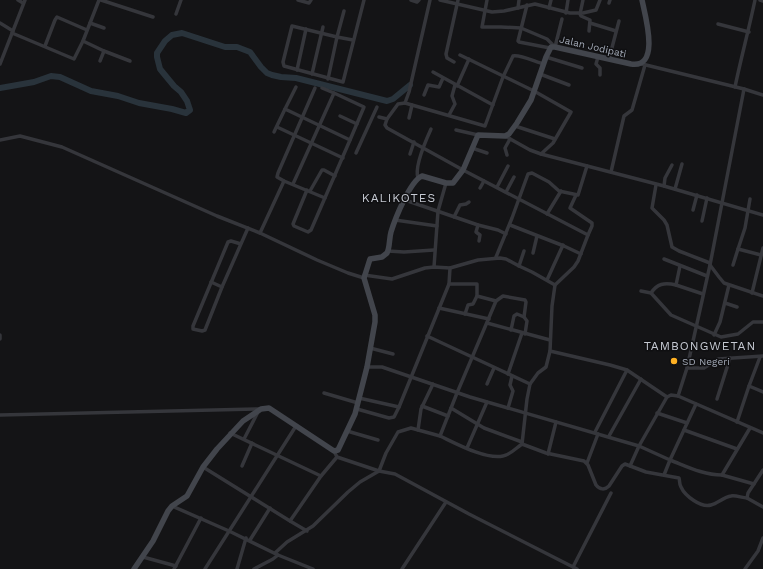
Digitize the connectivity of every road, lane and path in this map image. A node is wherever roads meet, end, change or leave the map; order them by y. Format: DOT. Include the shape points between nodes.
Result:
graph roads {
  1 [pos="18,0"];
  2 [pos="93,0"];
  3 [pos="181,0"];
  4 [pos="298,0"];
  5 [pos="311,0"];
  6 [pos="364,0"];
  7 [pos="411,0"];
  8 [pos="419,0"];
  9 [pos="430,0"];
  10 [pos="440,0"];
  11 [pos="487,0"];
  12 [pos="519,0"];
  13 [pos="551,0"];
  14 [pos="568,0"];
  15 [pos="583,0"];
  16 [pos="600,0"];
  17 [pos="642,0"];
  18 [pos="755,0"];
  19 [pos="760,0"];
  20 [pos="99,1"];
  21 [pos="763,1"];
  22 [pos="24,2"];
  23 [pos="458,2"];
  24 [pos="535,2"];
  25 [pos="527,5"];
  26 [pos="518,8"];
  27 [pos="549,8"];
  28 [pos="344,11"];
  29 [pos="485,11"];
  30 [pos="566,13"];
  31 [pos="176,14"];
  32 [pos="580,14"];
  33 [pos="153,17"];
  34 [pos="562,19"];
  35 [pos="619,21"];
  36 [pos="0,23"];
  37 [pos="90,23"];
  38 [pos="590,23"];
  39 [pos="718,24"];
  40 [pos="323,27"];
  41 [pos="104,28"];
  42 [pos="521,28"];
  43 [pos="306,29"];
  44 [pos="87,30"];
  45 [pos="589,31"];
  46 [pos="616,31"];
  47 [pos="12,32"];
  48 [pos="749,32"];
  49 [pos="322,33"];
  50 [pos="338,37"];
  51 [pos="353,40"];
  52 [pos="83,41"];
  53 [pos="45,46"];
  54 [pos="553,47"];
  55 [pos="104,51"];
  56 [pos="460,55"];
  57 [pos="546,57"];
  58 [pos="469,59"];
  59 [pos="609,60"];
  60 [pos="100,61"];
  61 [pos="130,61"];
  62 [pos="597,61"];
  63 [pos="454,62"];
  64 [pos="0,64"];
  65 [pos="544,64"];
  66 [pos="644,64"];
  67 [pos="582,68"];
  68 [pos="297,70"];
  69 [pos="433,72"];
  70 [pos="312,74"];
  71 [pos="540,74"];
  72 [pos="600,75"];
  73 [pos="503,77"];
  74 [pos="443,78"];
  75 [pos="328,79"];
  76 [pos="456,85"];
  77 [pos="569,85"];
  78 [pos="296,87"];
  79 [pos="735,87"];
  80 [pos="315,88"];
  81 [pos="322,88"];
  82 [pos="744,89"];
  83 [pos="534,91"];
  84 [pos="334,93"];
  85 [pos="763,94"];
  86 [pos="424,95"];
  87 [pos="366,102"];
  88 [pos="405,103"];
  89 [pos="412,105"];
  90 [pos="493,105"];
  91 [pos="364,107"];
  92 [pos="377,107"];
  93 [pos="285,109"];
  94 [pos="449,115"];
  95 [pos="340,116"];
  96 [pos="302,117"];
  97 [pos="379,117"];
  98 [pos="408,118"];
  99 [pos="387,119"];
  100 [pos="357,124"];
  101 [pos="320,125"];
  102 [pos="515,126"];
  103 [pos="277,127"];
  104 [pos="431,129"];
  105 [pos="456,130"];
  106 [pos="274,132"];
  107 [pos="478,135"];
  108 [pos="294,136"];
  109 [pos="351,138"];
  110 [pos="507,138"];
  111 [pos="555,139"];
  112 [pos="0,140"];
  113 [pos="361,141"];
  114 [pos="414,142"];
  115 [pos="312,144"];
  116 [pos="423,147"];
  117 [pos="472,148"];
  118 [pos="356,153"];
  119 [pos="487,153"];
  120 [pos="410,154"];
  121 [pos="541,154"];
  122 [pos="507,155"];
  123 [pos="342,158"];
  124 [pos="682,164"];
  125 [pos="672,165"];
  126 [pos="508,166"];
  127 [pos="587,166"];
  128 [pos="463,170"];
  129 [pos="611,172"];
  130 [pos="335,176"];
  131 [pos="514,177"];
  132 [pos="418,178"];
  133 [pos="484,180"];
  134 [pos="284,181"];
  135 [pos="446,183"];
  136 [pos="293,184"];
  137 [pos="656,184"];
  138 [pos="664,186"];
  139 [pos="497,187"];
  140 [pos="480,188"];
  141 [pos="675,189"];
  142 [pos="308,191"];
  143 [pos="561,191"];
  144 [pos="506,192"];
  145 [pos="576,195"];
  146 [pos="697,195"];
  147 [pos="325,198"];
  148 [pos="707,198"];
  149 [pos="519,199"];
  150 [pos="750,199"];
  151 [pos="405,200"];
  152 [pos="469,202"];
  153 [pos="722,202"];
  154 [pos="748,209"];
  155 [pos="693,210"];
  156 [pos="438,211"];
  157 [pos="547,214"];
  158 [pos="763,214"];
  159 [pos="454,217"];
  160 [pos="395,220"];
  161 [pos="702,221"];
  162 [pos="478,225"];
  163 [pos="510,225"];
  164 [pos="437,226"];
  165 [pos="248,228"];
  166 [pos="260,233"];
  167 [pos="506,234"];
  168 [pos="588,235"];
  169 [pos="538,236"];
  170 [pos="478,241"];
  171 [pos="241,244"];
  172 [pos="563,245"];
  173 [pos="763,248"];
  174 [pos="738,249"];
  175 [pos="434,250"];
  176 [pos="388,251"];
  177 [pos="524,251"];
  178 [pos="533,253"];
  179 [pos="581,254"];
  180 [pos="761,255"];
  181 [pos="496,258"];
  182 [pos="664,259"];
  183 [pos="710,264"];
  184 [pos="733,265"];
  185 [pos="519,266"];
  186 [pos="680,266"];
  187 [pos="434,267"];
  188 [pos="450,268"];
  189 [pos="364,276"];
  190 [pos="707,276"];
  191 [pos="547,280"];
  192 [pos="211,282"];
  193 [pos="449,284"];
  194 [pos="676,285"];
  195 [pos="730,285"];
  196 [pos="555,286"];
  197 [pos="222,287"];
  198 [pos="641,291"];
  199 [pos="651,293"];
  200 [pos="752,293"];
  201 [pos="703,294"];
  202 [pos="476,296"];
  203 [pos="763,296"];
  204 [pos="496,301"];
  205 [pos="725,303"];
  206 [pos="737,307"];
  207 [pos="439,308"];
  208 [pos="465,314"];
  209 [pos="524,317"];
  210 [pos="489,319"];
  211 [pos="763,322"];
  212 [pos="488,324"];
  213 [pos="696,325"];
  214 [pos="511,330"];
  215 [pos="524,333"];
  216 [pos="0,335"];
  217 [pos="714,335"];
  218 [pos="427,336"];
  219 [pos="0,339"];
  220 [pos="550,340"];
  221 [pos="370,348"];
  222 [pos="550,351"];
  223 [pos="394,354"];
  224 [pos="761,356"];
  225 [pos="473,357"];
  226 [pos="730,358"];
  227 [pos="367,367"];
  228 [pos="494,368"];
  229 [pos="687,368"];
  230 [pos="628,370"];
  231 [pos="508,374"];
  232 [pos="512,376"];
  233 [pos="411,377"];
  234 [pos="641,379"];
  235 [pos="433,384"];
  236 [pos="487,384"];
  237 [pos="530,384"];
  238 [pos="749,386"];
  239 [pos="763,392"];
  240 [pos="324,393"];
  241 [pos="456,393"];
  242 [pos="678,396"];
  243 [pos="667,397"];
  244 [pos="717,398"];
  245 [pos="359,400"];
  246 [pos="487,402"];
  247 [pos="696,404"];
  248 [pos="422,406"];
  249 [pos="399,407"];
  250 [pos="451,408"];
  251 [pos="508,408"];
  252 [pos="260,409"];
  253 [pos="356,409"];
  254 [pos="526,413"];
  255 [pos="657,413"];
  256 [pos="0,415"];
  257 [pos="448,416"];
  258 [pos="556,422"];
  259 [pos="737,422"];
  260 [pos="687,423"];
  261 [pos="478,424"];
  262 [pos="296,426"];
  263 [pos="750,428"];
  264 [pos="418,430"];
  265 [pos="684,430"];
  266 [pos="347,431"];
  267 [pos="230,433"];
  268 [pos="596,433"];
  269 [pos="763,433"];
  270 [pos="440,436"];
  271 [pos="609,436"];
  272 [pos="244,439"];
  273 [pos="378,440"];
  274 [pos="252,443"];
  275 [pos="522,443"];
  276 [pos="640,446"];
  277 [pos="467,448"];
  278 [pos="737,449"];
  279 [pos="277,454"];
  280 [pos="336,454"];
  281 [pos="548,454"];
  282 [pos="670,460"];
  283 [pos="587,463"];
  284 [pos="242,466"];
  285 [pos="630,466"];
  286 [pos="203,467"];
  287 [pos="763,470"];
  288 [pos="379,471"];
  289 [pos="722,474"];
  290 [pos="664,475"];
  291 [pos="321,476"];
  292 [pos="754,484"];
  293 [pos="611,494"];
  294 [pos="251,495"];
  295 [pos="747,498"];
  296 [pos="446,502"];
  297 [pos="172,506"];
  298 [pos="763,507"];
  299 [pos="270,508"];
  300 [pos="201,518"];
  301 [pos="290,521"];
  302 [pos="229,531"];
  303 [pos="307,531"];
  304 [pos="763,538"];
  305 [pos="248,540"];
  306 [pos="759,548"];
  307 [pos="763,552"];
  308 [pos="276,554"];
  309 [pos="143,557"];
  310 [pos="175,567"];
  311 [pos="573,567"];
  312 [pos="134,569"];
  313 [pos="205,569"];
  314 [pos="237,569"];
  315 [pos="254,569"];
  316 [pos="313,569"];
  317 [pos="402,569"];
  318 [pos="577,569"];
  319 [pos="745,569"];
  1 -- 22 [label="street"];
  2 -- 20 [label="street"];
  3 -- 31 [label="street"];
  4 -- 5 [label="street" via="309,3"];
  6 -- 51 [label="street"];
  7 -- 8 [label="street"];
  9 -- 88 [label="street"];
  10 -- 23 [label="street"];
  11 -- 29 [label="street"];
  12 -- 26 [label="street"];
  13 -- 27 [label="street"];
  14 -- 30 [label="street"];
  15 -- 32 [label="street"];
  16 -- 32 [label="street" via="597,10"];
  17 -- 66 [label="street" via="650,42"];
  18 -- 48 [label="street"];
  19 -- 21 [label="street"];
  20 -- 33 [label="street"];
  20 -- 37 [label="street"];
  22 -- 47 [label="street"];
  23 -- 29 [label="street"];
  23 -- 63 [label="street" via="446,54 448,59"];
  24 -- 25 [label="street"];
  24 -- 27 [label="street"];
  25 -- 26 [label="street"];
  25 -- 42 [label="street"];
  26 -- 29 [label="street" via="499,12"];
  27 -- 30 [label="street"];
  28 -- 50 [label="street"];
  29 -- 42 [label="street" via="482,28"];
  30 -- 32 [label="street"];
  32 -- 38 [label="street" via="590,20"];
  34 -- 54 [label="street"];
  35 -- 46 [label="street"];
  36 -- 47 [label="street"];
  37 -- 41 [label="street"];
  37 -- 44 [label="street"];
  38 -- 45 [label="street"];
  38 -- 46 [label="street"];
  39 -- 48 [label="street"];
  40 -- 49 [label="street"];
  42 -- 54 [label="street" via="547,39"];
  42 -- 54 [label="street" via="518,41"];
  43 -- 49 [label="street"];
  43 -- 68 [label="street"];
  43 -- 68 [label="street" via="293,26 283,64"];
  44 -- 52 [label="street"];
  44 -- 53 [label="street" via="57,17"];
  46 -- 59 [label="street"];
  47 -- 53 [label="street"];
  47 -- 64 [label="street"];
  48 -- 79 [label="street"];
  49 -- 50 [label="street"];
  49 -- 70 [label="street"];
  50 -- 51 [label="street"];
  50 -- 75 [label="street"];
  51 -- 75 [label="street" via="344,82"];
  52 -- 53 [label="street" via="74,59"];
  52 -- 55 [label="street"];
  54 -- 57 [label="street, Jalan Jodipati"];
  54 -- 62 [label="street, Jalan Jodipati"];
  55 -- 60 [label="street"];
  55 -- 61 [label="street"];
  56 -- 58 [label="street"];
  57 -- 65 [label="street, Jalan Jodipati"];
  57 -- 67 [label="street"];
  58 -- 73 [label="street"];
  58 -- 76 [label="street"];
  59 -- 62 [label="street, Jalan Jodipati"];
  59 -- 66 [label="street, Jalan Jodipati"];
  62 -- 72 [label="street"];
  65 -- 71 [label="street, Jalan Jodipati"];
  65 -- 73 [label="street" via="514,55"];
  66 -- 79 [label="street"];
  66 -- 129 [label="street" via="632,110 625,115"];
  68 -- 70 [label="street"];
  69 -- 74 [label="street"];
  70 -- 75 [label="street"];
  71 -- 77 [label="street"];
  71 -- 83 [label="street, Jalan Jodipati"];
  73 -- 83 [label="street"];
  73 -- 90 [label="street"];
  74 -- 76 [label="street"];
  74 -- 86 [label="street" via="438,87 428,85"];
  76 -- 90 [label="street"];
  76 -- 94 [label="street" via="452,96 455,104"];
  78 -- 93 [label="street"];
  79 -- 82 [label="street"];
  80 -- 96 [label="street"];
  81 -- 84 [label="street"];
  82 -- 85 [label="street"];
  82 -- 153 [label="street"];
  83 -- 102 [label="street, Jalan Jodipati"];
  83 -- 111 [label="street" via="572,112"];
  84 -- 91 [label="street"];
  84 -- 101 [label="street"];
  87 -- 91 [label="street"];
  88 -- 89 [label="street"];
  88 -- 99 [label="street" via="398,104"];
  89 -- 94 [label="street"];
  89 -- 98 [label="street"];
  90 -- 94 [label="street" via="485,126"];
  91 -- 100 [label="street"];
  92 -- 113 [label="street"];
  93 -- 96 [label="street"];
  93 -- 103 [label="street"];
  95 -- 100 [label="street"];
  96 -- 101 [label="street"];
  96 -- 108 [label="street"];
  97 -- 99 [label="street"];
  99 -- 114 [label="street" via="385,126"];
  100 -- 109 [label="street"];
  101 -- 109 [label="street"];
  101 -- 115 [label="street"];
  102 -- 110 [label="street, Jalan Jodipati"];
  102 -- 111 [label="street"];
  103 -- 106 [label="street"];
  103 -- 108 [label="street"];
  104 -- 116 [label="street"];
  105 -- 107 [label="street"];
  107 -- 110 [label="street"];
  107 -- 117 [label="street"];
  108 -- 115 [label="street"];
  108 -- 134 [label="street" via="277,174"];
  109 -- 113 [label="street"];
  109 -- 123 [label="street"];
  110 -- 121 [label="street"];
  110 -- 122 [label="street"];
  111 -- 121 [label="street"];
  112 -- 165 [label="street" via="20,136 62,147"];
  113 -- 118 [label="street"];
  114 -- 116 [label="street"];
  114 -- 120 [label="street"];
  115 -- 123 [label="street"];
  115 -- 136 [label="street"];
  116 -- 128 [label="street"];
  116 -- 132 [label="street" via="417,170"];
  117 -- 119 [label="street"];
  117 -- 128 [label="street"];
  121 -- 127 [label="street"];
  123 -- 130 [label="street"];
  124 -- 141 [label="street"];
  125 -- 138 [label="street"];
  126 -- 139 [label="street"];
  127 -- 129 [label="street"];
  127 -- 145 [label="street" via="579,194"];
  128 -- 133 [label="street"];
  128 -- 135 [label="street" via="453,183"];
  129 -- 137 [label="street"];
  130 -- 142 [label="street" via="322,170"];
  130 -- 147 [label="street"];
  131 -- 144 [label="street"];
  132 -- 135 [label="street" via="425,176"];
  132 -- 151 [label="street"];
  133 -- 139 [label="street"];
  133 -- 140 [label="street"];
  134 -- 136 [label="street"];
  134 -- 166 [label="street"];
  135 -- 156 [label="street"];
  136 -- 142 [label="street"];
  137 -- 138 [label="street"];
  137 -- 183 [label="street" via="652,208 667,225 673,248"];
  138 -- 141 [label="street"];
  139 -- 144 [label="street"];
  141 -- 146 [label="street"];
  142 -- 147 [label="street"];
  142 -- 147 [label="street" via="293,224 307,232 310,231"];
  143 -- 145 [label="street"];
  143 -- 149 [label="street" via="530,172"];
  143 -- 157 [label="street"];
  144 -- 149 [label="street"];
  145 -- 168 [label="street" via="570,208 592,224"];
  146 -- 148 [label="street"];
  146 -- 155 [label="street"];
  148 -- 153 [label="street"];
  148 -- 161 [label="street"];
  149 -- 157 [label="street"];
  149 -- 163 [label="street"];
  150 -- 154 [label="street"];
  151 -- 156 [label="street"];
  151 -- 160 [label="street"];
  152 -- 159 [label="street" via="460,205"];
  153 -- 154 [label="street"];
  153 -- 183 [label="street"];
  154 -- 158 [label="street"];
  154 -- 174 [label="street"];
  156 -- 159 [label="street"];
  156 -- 164 [label="street"];
  157 -- 168 [label="street"];
  159 -- 162 [label="street"];
  160 -- 164 [label="street"];
  160 -- 176 [label="street"];
  162 -- 167 [label="street"];
  162 -- 170 [label="street"];
  163 -- 167 [label="street"];
  163 -- 169 [label="street"];
  164 -- 175 [label="street"];
  165 -- 166 [label="street"];
  165 -- 171 [label="street"];
  166 -- 189 [label="street" via="348,273"];
  167 -- 181 [label="street"];
  168 -- 179 [label="street"];
  169 -- 172 [label="street"];
  169 -- 178 [label="street"];
  171 -- 192 [label="street" via="228,242"];
  171 -- 197 [label="street"];
  172 -- 179 [label="street"];
  172 -- 191 [label="street"];
  173 -- 180 [label="street"];
  174 -- 180 [label="street"];
  174 -- 184 [label="street"];
  175 -- 176 [label="street"];
  175 -- 187 [label="street"];
  176 -- 189 [label="street" via="384,256 370,260"];
  177 -- 185 [label="street"];
  179 -- 196 [label="street" via="574,267"];
  180 -- 200 [label="street"];
  181 -- 185 [label="street" via="506,259"];
  181 -- 188 [label="street"];
  182 -- 186 [label="street"];
  183 -- 190 [label="street"];
  183 -- 195 [label="street" via="721,280"];
  185 -- 191 [label="street"];
  186 -- 190 [label="street"];
  186 -- 194 [label="street"];
  187 -- 188 [label="street"];
  187 -- 189 [label="street" via="392,279"];
  188 -- 193 [label="street"];
  189 -- 221 [label="street" via="375,318"];
  190 -- 201 [label="street"];
  191 -- 196 [label="street"];
  192 -- 197 [label="street"];
  192 -- 197 [label="street" via="194,329 205,330"];
  193 -- 202 [label="street" via="477,284"];
  193 -- 207 [label="street"];
  194 -- 199 [label="street" via="665,283 657,286"];
  194 -- 201 [label="street"];
  195 -- 200 [label="street"];
  195 -- 205 [label="street"];
  196 -- 220 [label="street"];
  198 -- 199 [label="street"];
  199 -- 213 [label="street" via="671,315"];
  200 -- 203 [label="street"];
  201 -- 213 [label="street"];
  202 -- 204 [label="street"];
  202 -- 208 [label="street" via="474,303 467,305"];
  204 -- 209 [label="street" via="503,296 525,300"];
  204 -- 210 [label="street"];
  205 -- 206 [label="street"];
  205 -- 217 [label="street"];
  207 -- 208 [label="street"];
  207 -- 218 [label="street"];
  208 -- 210 [label="street"];
  209 -- 214 [label="street" via="514,315"];
  209 -- 215 [label="street" via="527,321"];
  210 -- 212 [label="street"];
  211 -- 217 [label="street" via="753,322 734,335"];
  212 -- 214 [label="street"];
  212 -- 225 [label="street"];
  213 -- 217 [label="street"];
  213 -- 229 [label="street"];
  214 -- 215 [label="street"];
  215 -- 220 [label="street"];
  215 -- 231 [label="street"];
  216 -- 219 [label="street"];
  218 -- 225 [label="street"];
  218 -- 233 [label="street"];
  220 -- 222 [label="street"];
  221 -- 223 [label="street"];
  221 -- 227 [label="street"];
  222 -- 230 [label="street"];
  222 -- 237 [label="street" via="546,367"];
  224 -- 226 [label="street"];
  224 -- 238 [label="street"];
  225 -- 228 [label="street"];
  225 -- 241 [label="street"];
  226 -- 229 [label="street" via="717,360 704,368"];
  226 -- 244 [label="street"];
  227 -- 233 [label="street" via="382,367"];
  227 -- 245 [label="street"];
  228 -- 231 [label="street"];
  228 -- 236 [label="street"];
  229 -- 242 [label="street"];
  230 -- 234 [label="street"];
  230 -- 268 [label="street"];
  231 -- 232 [label="street"];
  232 -- 237 [label="street"];
  232 -- 251 [label="street" via="510,386 513,390"];
  233 -- 235 [label="street"];
  233 -- 249 [label="street"];
  234 -- 243 [label="street"];
  234 -- 271 [label="street"];
  235 -- 241 [label="street"];
  235 -- 248 [label="street"];
  237 -- 254 [label="street"];
  238 -- 239 [label="street"];
  238 -- 259 [label="street"];
  240 -- 245 [label="street"];
  241 -- 246 [label="street"];
  241 -- 250 [label="street"];
  242 -- 243 [label="street"];
  242 -- 247 [label="street"];
  243 -- 255 [label="street"];
  245 -- 249 [label="street"];
  245 -- 253 [label="street"];
  246 -- 251 [label="street"];
  246 -- 261 [label="street"];
  247 -- 259 [label="street"];
  247 -- 260 [label="street"];
  248 -- 257 [label="street"];
  248 -- 264 [label="street"];
  249 -- 253 [label="street" via="394,417 389,418"];
  250 -- 257 [label="street"];
  250 -- 261 [label="street"];
  251 -- 254 [label="street"];
  252 -- 256 [label="street"];
  252 -- 262 [label="street" via="269,408"];
  252 -- 267 [label="street"];
  252 -- 272 [label="street"];
  253 -- 266 [label="street"];
  254 -- 258 [label="street"];
  254 -- 275 [label="street"];
  255 -- 260 [label="street"];
  255 -- 276 [label="street"];
  257 -- 270 [label="street"];
  258 -- 268 [label="street"];
  258 -- 281 [label="street"];
  259 -- 263 [label="street"];
  260 -- 265 [label="street"];
  261 -- 275 [label="street"];
  261 -- 277 [label="street"];
  262 -- 279 [label="street"];
  262 -- 280 [label="street"];
  263 -- 269 [label="street"];
  263 -- 278 [label="street"];
  264 -- 270 [label="street"];
  264 -- 288 [label="street" via="407,428 398,432"];
  265 -- 278 [label="street"];
  265 -- 282 [label="street"];
  266 -- 273 [label="street"];
  266 -- 280 [label="street"];
  267 -- 272 [label="street"];
  267 -- 286 [label="street"];
  268 -- 271 [label="street"];
  268 -- 283 [label="street"];
  270 -- 277 [label="street"];
  271 -- 276 [label="street"];
  272 -- 274 [label="street"];
  274 -- 279 [label="street"];
  274 -- 284 [label="street"];
  275 -- 277 [label="street" via="501,457"];
  275 -- 281 [label="street"];
  276 -- 282 [label="street"];
  276 -- 285 [label="street"];
  278 -- 289 [label="street"];
  279 -- 291 [label="street"];
  279 -- 294 [label="street"];
  280 -- 288 [label="street"];
  280 -- 291 [label="street"];
  281 -- 283 [label="street"];
  282 -- 289 [label="street" via="692,469"];
  282 -- 290 [label="street"];
  283 -- 285 [label="street" via="594,482 603,489 609,486 622,466"];
  285 -- 290 [label="street"];
  286 -- 294 [label="street"];
  286 -- 297 [label="street" via="187,496"];
  287 -- 292 [label="street"];
  288 -- 296 [label="street" via="395,474"];
  288 -- 303 [label="street" via="360,482"];
  289 -- 292 [label="street"];
  290 -- 295 [label="street" via="679,478 680,486 693,500 702,505 709,506 732,496"];
  291 -- 301 [label="street"];
  292 -- 295 [label="street"];
  293 -- 311 [label="street"];
  294 -- 299 [label="street"];
  294 -- 302 [label="street"];
  295 -- 298 [label="street"];
  296 -- 311 [label="street"];
  296 -- 317 [label="street"];
  297 -- 300 [label="street"];
  297 -- 309 [label="street"];
  299 -- 301 [label="street"];
  299 -- 305 [label="street"];
  300 -- 302 [label="street"];
  300 -- 310 [label="street"];
  301 -- 303 [label="street"];
  302 -- 305 [label="street"];
  302 -- 313 [label="street"];
  303 -- 308 [label="street" via="287,542"];
  304 -- 306 [label="street"];
  305 -- 308 [label="street"];
  305 -- 314 [label="street"];
  306 -- 307 [label="street"];
  306 -- 319 [label="street"];
  308 -- 315 [label="street" via="273,559"];
  308 -- 316 [label="street"];
  309 -- 310 [label="street"];
  309 -- 312 [label="street"];
  311 -- 318 [label="street"];
}
